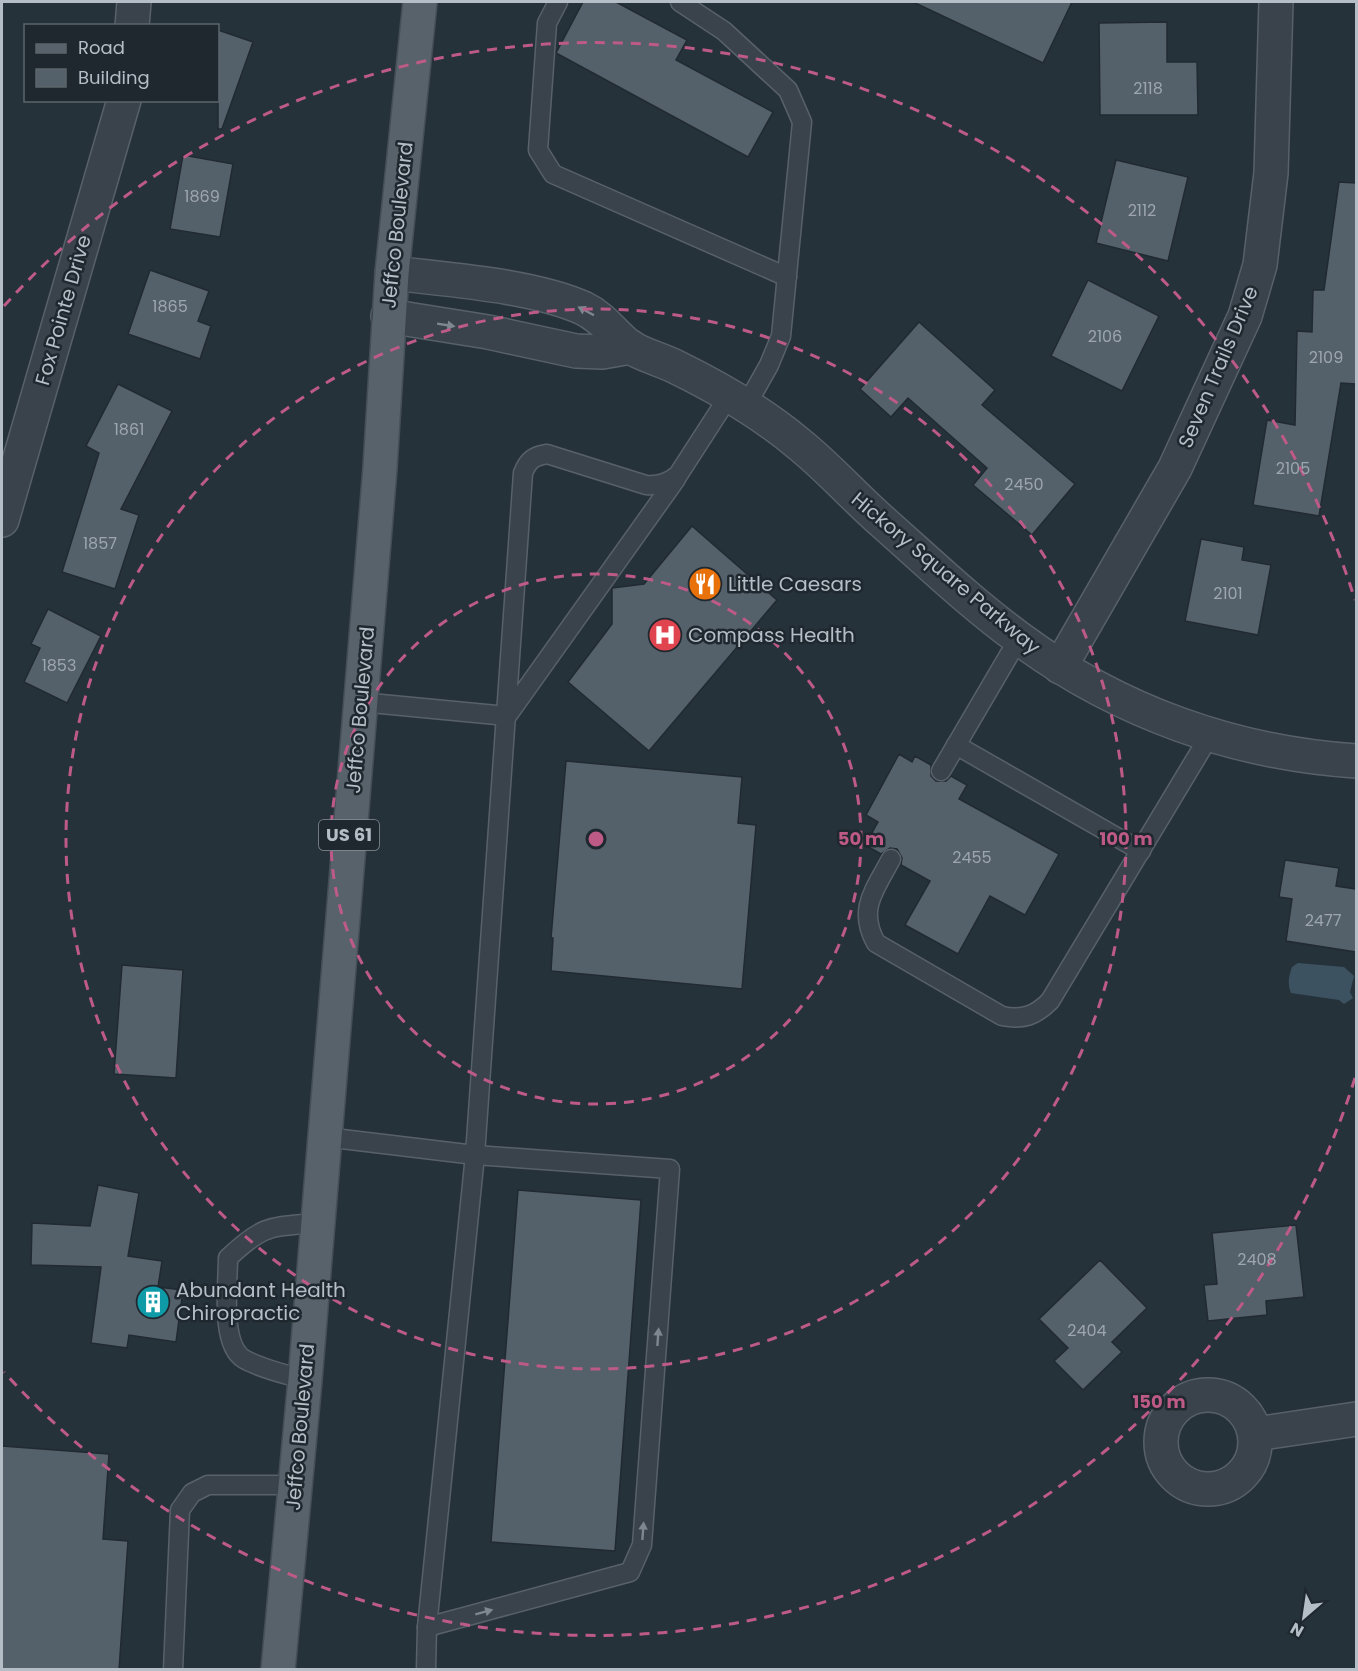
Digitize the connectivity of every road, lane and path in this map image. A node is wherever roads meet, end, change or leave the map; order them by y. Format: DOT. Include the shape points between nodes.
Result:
graph roads {
  1 [pos="134,2"];
  2 [pos="420,2"];
  3 [pos="558,2"];
  4 [pos="680,2"];
  5 [pos="1276,2"];
  6 [pos="132,24"];
  7 [pos="122,102"];
  8 [pos="392,273"];
  9 [pos="787,277"];
  10 [pos="388,316"];
  11 [pos="631,347"];
  12 [pos="738,401"];
  13 [pos="678,475"];
  14 [pos="2,520"];
  15 [pos="1019,638"];
  16 [pos="1060,667"];
  17 [pos="360,702"];
  18 [pos="507,716"];
  19 [pos="1210,735"];
  20 [pos="956,745"];
  21 [pos="1356,761"];
  22 [pos="941,771"];
  23 [pos="1141,851"];
  24 [pos="891,860"];
  25 [pos="325,1137"];
  26 [pos="475,1155"];
  27 [pos="318,1223"];
  28 [pos="305,1380"];
  29 [pos="1356,1419"];
  30 [pos="1256,1434"];
  31 [pos="295,1485"];
  32 [pos="427,1627"];
  33 [pos="173,1670"];
  34 [pos="278,1670"];
  35 [pos="426,1670"];
  1 -- 6 [label="street"];
  2 -- 8 [label="main road, Jeffco Boulevard / US 61"];
  3 -- 9 [label="lane" via="547,23 538,150 553,174"];
  4 -- 9 [label="lane" via="724,31 788,90 802,122"];
  5 -- 16 [label="street, Seven Trails Drive" via="1271,173 1260,265 1245,316 1175,468"];
  7 -- 14 [label="street, Fox Pointe Drive"];
  8 -- 10 [label="main road, Jeffco Boulevard / US 61"];
  11 -- 8 [label="street, Hickory Square Parkway, one-way" via="611,326 584,308 554,299"];
  9 -- 12 [label="lane" via="781,336 769,365"];
  10 -- 11 [label="street, one-way" via="576,351"];
  10 -- 17 [label="main road, Jeffco Boulevard / US 61" via="380,468"];
  11 -- 12 [label="street, Hickory Square Parkway" via="680,368"];
  12 -- 13 [label="lane"];
  12 -- 15 [label="street, Hickory Square Parkway" via="800,444 885,524"];
  13 -- 18 [label="lane"];
  13 -- 18 [label="lane" via="657,486 547,454 527,463"];
  15 -- 16 [label="street, Hickory Square Parkway"];
  15 -- 20 [label="lane"];
  16 -- 19 [label="street, Hickory Square Parkway" via="1135,707"];
  17 -- 18 [label="lane"];
  17 -- 25 [label="main road, Jeffco Boulevard / US 61"];
  18 -- 26 [label="lane"];
  19 -- 21 [label="street, Hickory Square Parkway" via="1286,753"];
  19 -- 23 [label="lane"];
  20 -- 22 [label="lane"];
  20 -- 23 [label="lane"];
  23 -- 24 [label="lane" via="1050,1001 1029,1017 1016,1019 1002,1016 876,943 866,912"];
  25 -- 26 [label="lane"];
  25 -- 27 [label="main road, Jeffco Boulevard / US 61"];
  26 -- 32 [label="lane"];
  32 -- 26 [label="lane, one-way" via="630,1572 642,1545 670,1169"];
  27 -- 28 [label="main road, Jeffco Boulevard / US 61"];
  27 -- 28 [label="lane" via="268,1227 228,1258 227,1326 234,1351 244,1360"];
  28 -- 31 [label="main road, Jeffco Boulevard / US 61"];
  29 -- 30 [label="street"];
  31 -- 33 [label="lane" via="208,1485 192,1493 180,1510"];
  31 -- 34 [label="main road, Jeffco Boulevard / US 61"];
  32 -- 35 [label="lane"];
}
